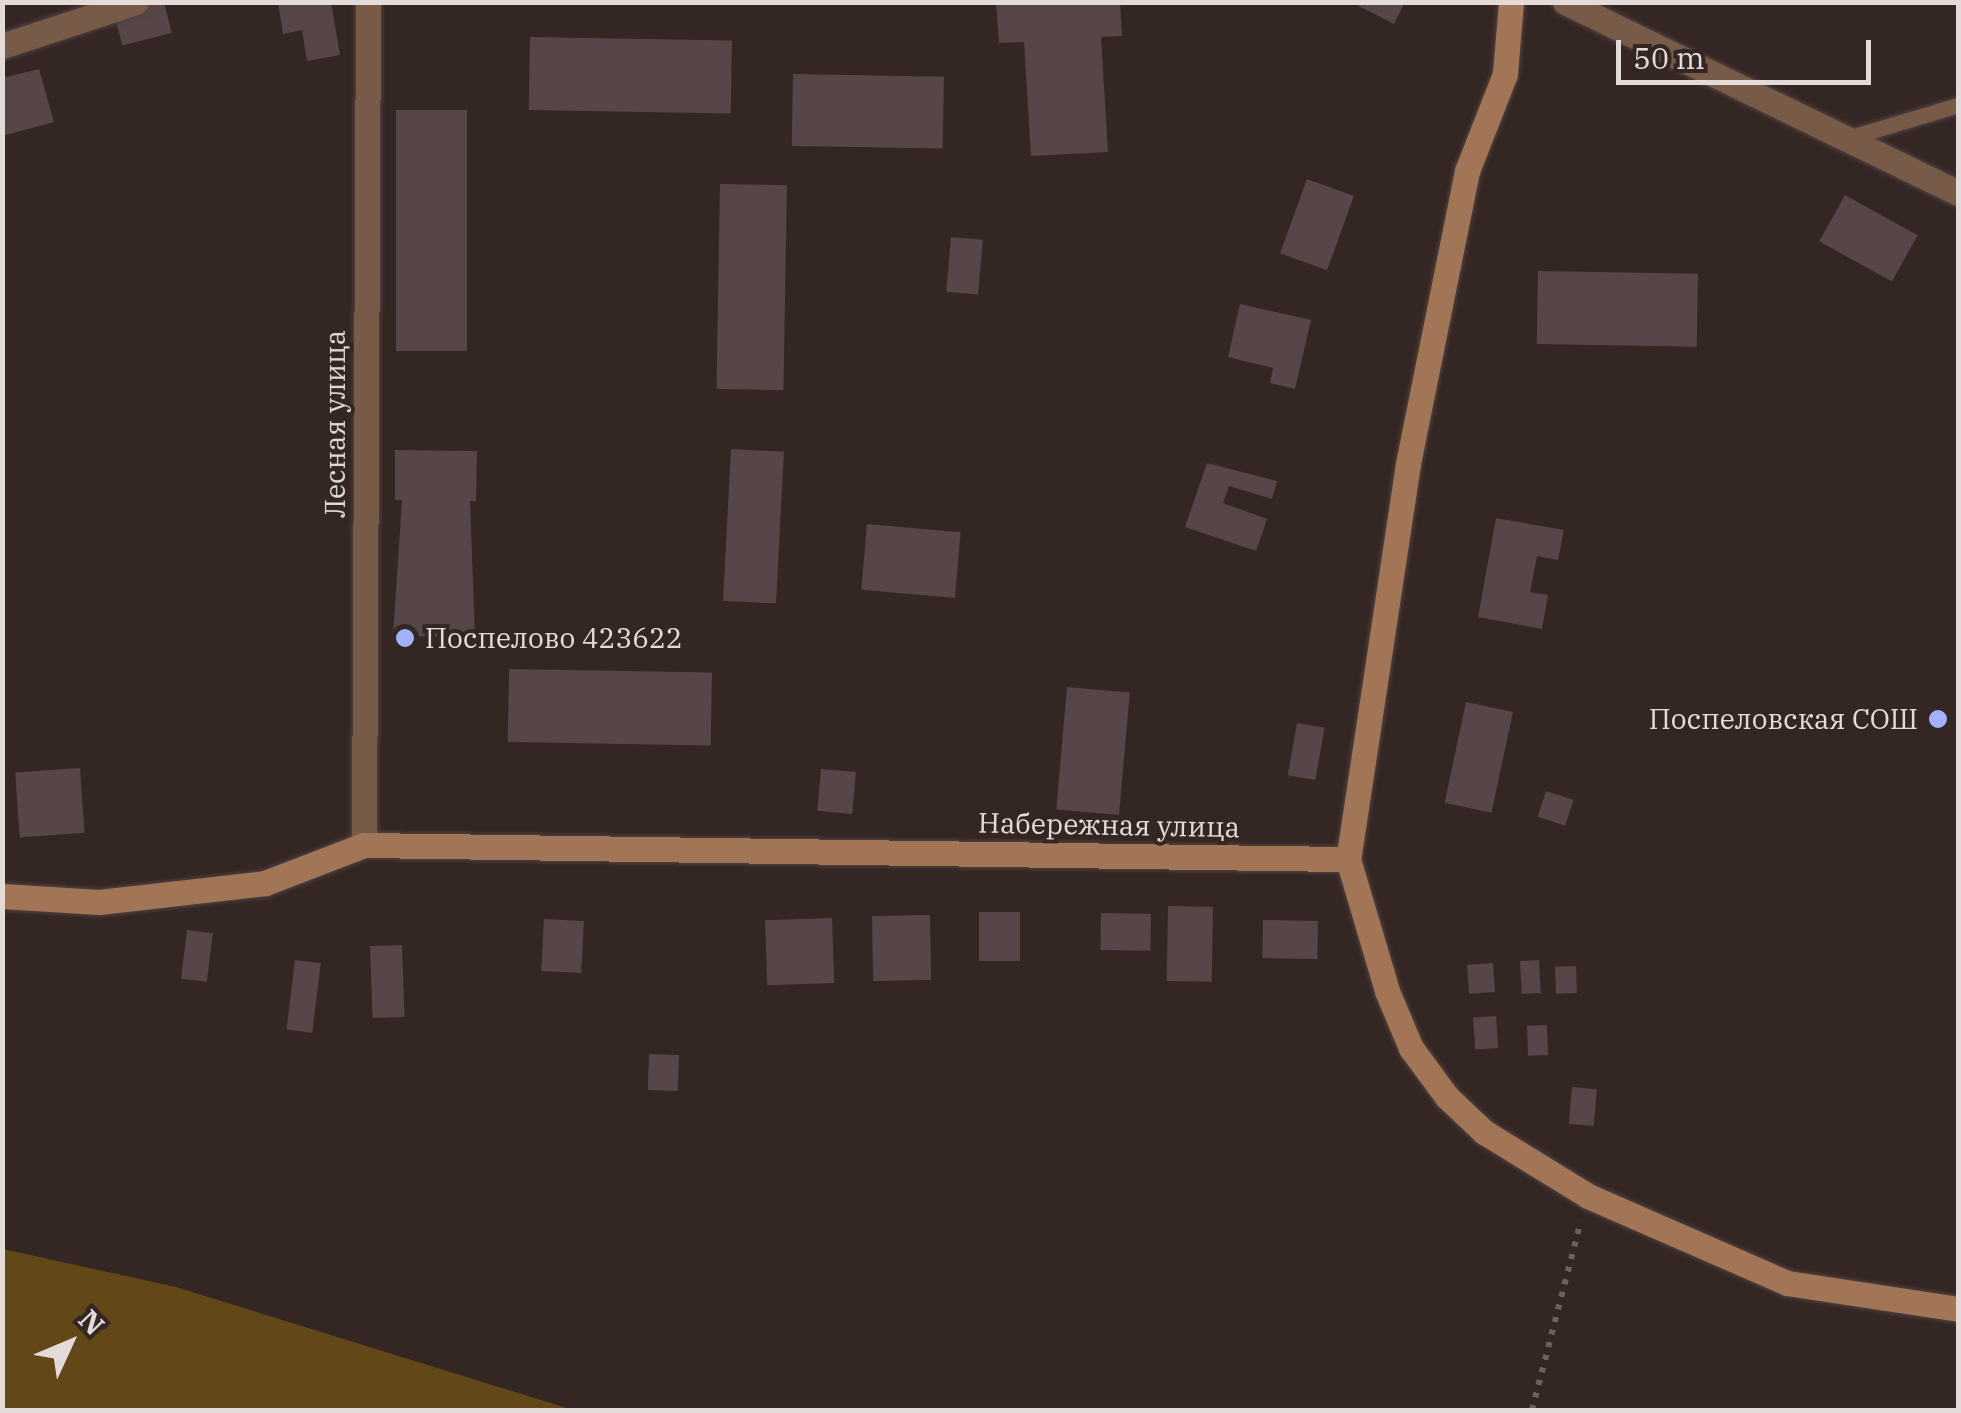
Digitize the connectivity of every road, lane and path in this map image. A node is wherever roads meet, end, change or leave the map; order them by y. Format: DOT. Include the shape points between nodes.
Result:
graph roads {
  1 [pos="136,2"];
  2 [pos="368,2"];
  3 [pos="1511,2"];
  4 [pos="1564,2"];
  5 [pos="2,46"];
  6 [pos="1958,105"];
  7 [pos="1839,140"];
  8 [pos="1958,193"];
  9 [pos="364,845"];
  10 [pos="1348,859"];
  11 [pos="2,896"];
  12 [pos="1588,1196"];
  13 [pos="1958,1309"];
  14 [pos="1532,1410"];
  1 -- 5 [label="street"];
  2 -- 9 [label="street, Лесная улица"];
  3 -- 10 [label="street" via="1505,74 1467,171 1408,464"];
  4 -- 7 [label="street"];
  6 -- 7 [label="lane" via="1896,130"];
  7 -- 8 [label="street"];
  9 -- 10 [label="street, Набережная улица"];
  9 -- 11 [label="street, Набережная улица" via="265,883 100,902"];
  10 -- 12 [label="street" via="1411,1048 1484,1132"];
  12 -- 13 [label="street" via="1787,1283"];
  12 -- 14 [label="path"];
}
